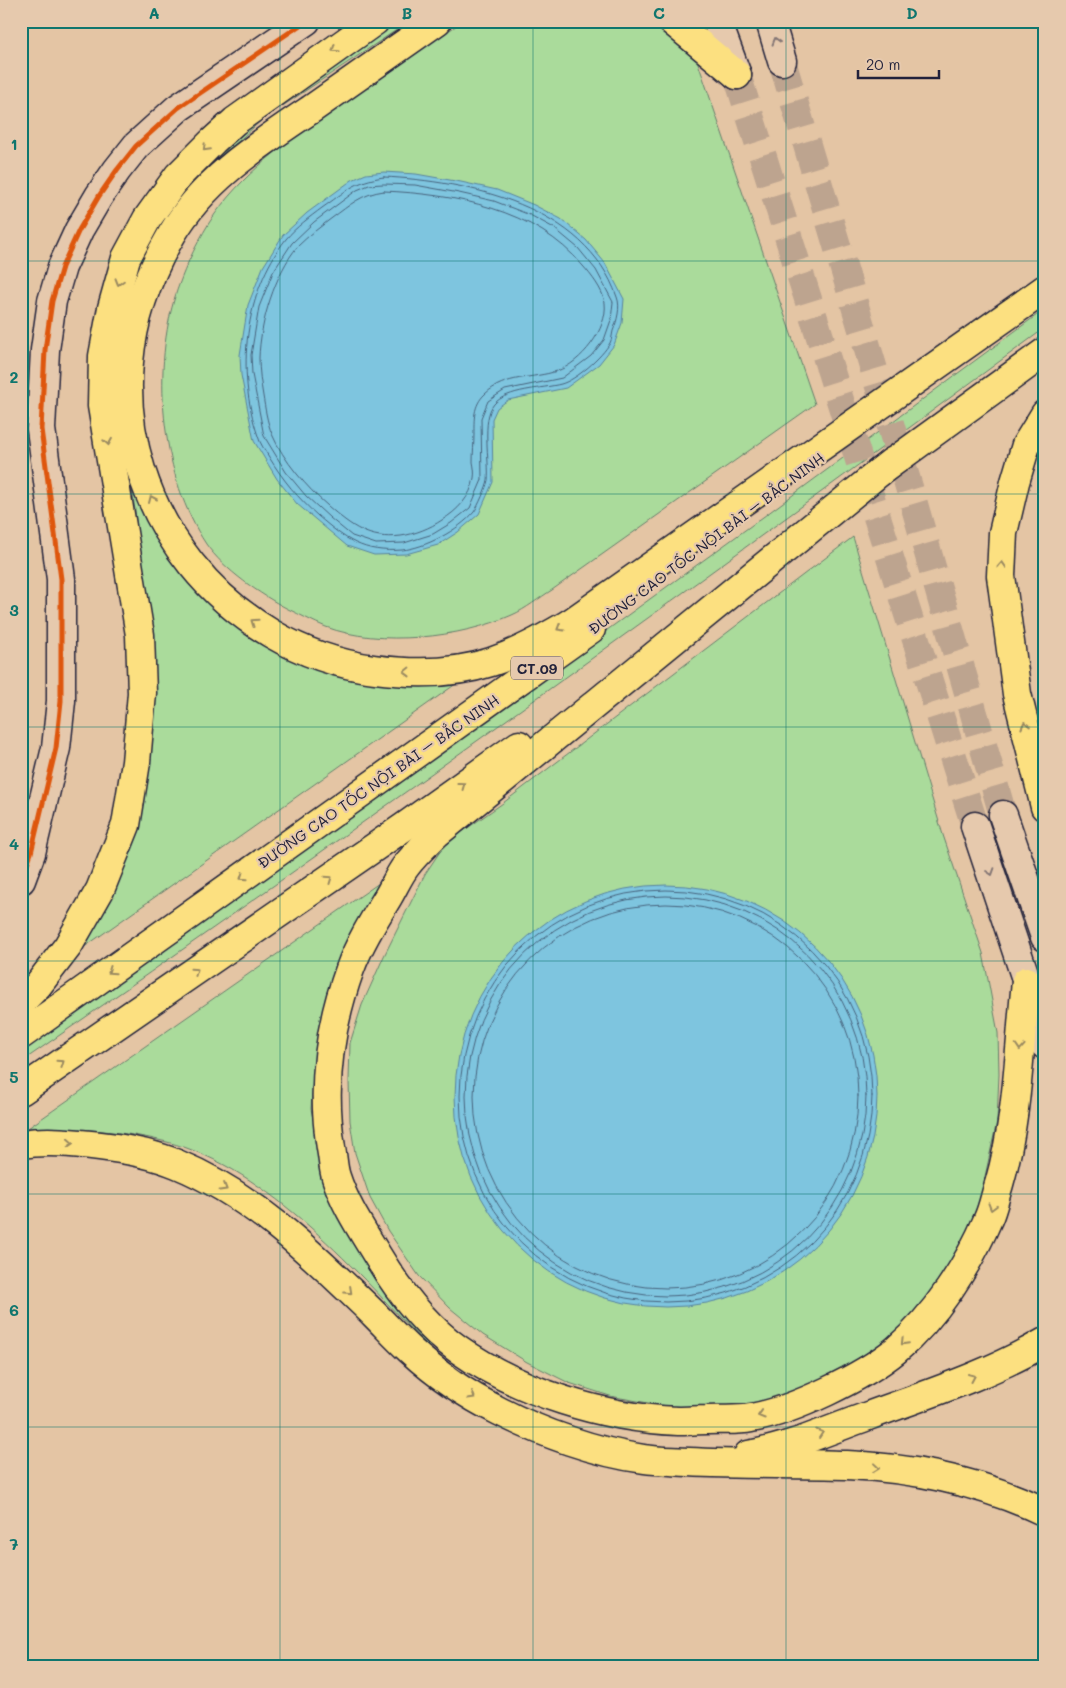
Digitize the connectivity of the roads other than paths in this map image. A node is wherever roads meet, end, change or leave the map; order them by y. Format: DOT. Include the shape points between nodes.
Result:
graph roads {
  1 [pos="306,21"];
  2 [pos="375,21"];
  3 [pos="438,21"];
  4 [pos="445,21"];
  5 [pos="672,21"];
  6 [pos="717,21"];
  7 [pos="770,21"];
  8 [pos="415,37"];
  9 [pos="782,61"];
  10 [pos="738,75"];
  11 [pos="1045,290"];
  12 [pos="1045,352"];
  13 [pos="1045,414"];
  14 [pos="892,462"];
  15 [pos="1045,807"];
  16 [pos="1003,815"];
  17 [pos="975,826"];
  18 [pos="21,880"];
  19 [pos="1045,937"];
  20 [pos="1026,982"];
  21 [pos="21,1002"];
  22 [pos="21,1035"];
  23 [pos="1045,1045"];
  24 [pos="21,1091"];
  25 [pos="21,1144"];
  26 [pos="1045,1342"];
  27 [pos="705,1462"];
  28 [pos="1045,1512"];
  1 -- 18 [label="street" via="178,108 136,146 99,196 62,267 52,301 45,350 41,429 61,579 61,702 56,748 31,853"];
  2 -- 21 [label="highway, one-way" via="235,121 213,141 178,176 147,219 126,258 103,356 102,406 140,635 142,693 136,762 126,826 100,890 68,946"];
  3 -- 8 [label="highway"];
  4 -- 8 [label="highway"];
  5 -- 10 [label="highway"];
  6 -- 10 [label="street"];
  9 -- 7 [label="street, one-way"];
  11 -- 8 [label="highway, one-way" via="572,622 529,647 490,662 444,671 399,672 353,666 309,652 269,632 231,606 198,574 171,537 150,496 136,453 129,408 129,371 137,316 152,273 173,233 200,196 233,164"];
  11 -- 22 [label="highway, ĐƯỜNG CAO TỐC NỘI BÀI – BẮC NINH / CT.09, one-way" via="596,625"];
  12 -- 14 [label="highway"];
  15 -- 13 [label="highway, one-way" via="1017,694 1001,576 1003,533 1015,482 1026,446"];
  20 -- 14 [label="highway, one-way" via="1012,1126 1004,1165 989,1217 965,1266 934,1310 897,1349 872,1367 791,1406 753,1418 679,1421 614,1414 561,1399 484,1365 458,1348 419,1313 349,1209 336,1176 327,1123 327,1070 335,1017 351,965 406,866 436,834"];
  24 -- 14 [label="highway, one-way" via="404,827 629,666"];
  16 -- 19 [label="street"];
  17 -- 20 [label="street, one-way"];
  20 -- 23 [label="street"];
  25 -- 27 [label="highway, one-way" via="37,1141 108,1147 137,1151 177,1164 216,1184 272,1220 411,1351 441,1376 498,1411 613,1454"];
  27 -- 26 [label="highway, one-way" via="763,1452 818,1434 970,1378"];
  27 -- 28 [label="highway, one-way" via="848,1465 916,1473 982,1488"];
}
